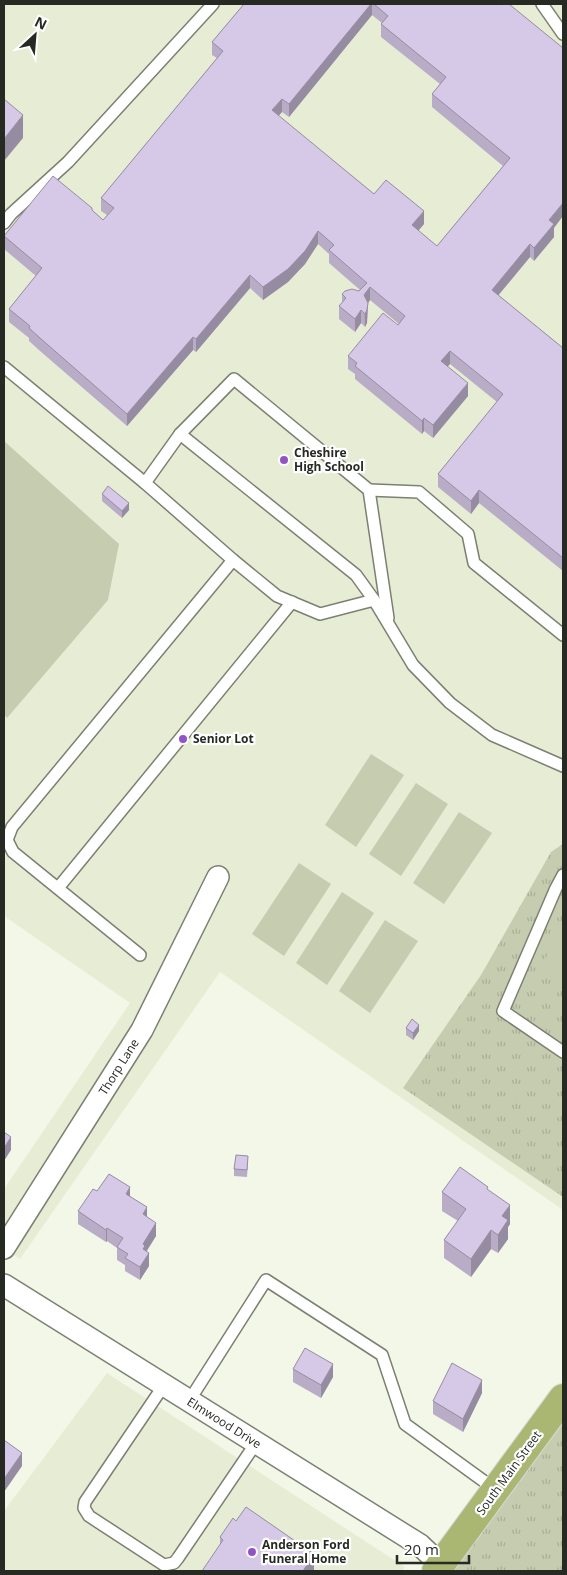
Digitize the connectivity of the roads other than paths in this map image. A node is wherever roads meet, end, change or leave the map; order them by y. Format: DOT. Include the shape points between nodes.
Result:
graph roads {
  1 [pos="213,4"];
  2 [pos="542,4"];
  3 [pos="563,34"];
  4 [pos="4,223"];
  5 [pos="4,367"];
  6 [pos="180,434"];
  7 [pos="146,483"];
  8 [pos="369,490"];
  9 [pos="233,560"];
  10 [pos="374,600"];
  11 [pos="292,602"];
  12 [pos="389,625"];
  13 [pos="563,635"];
  14 [pos="563,766"];
  15 [pos="563,875"];
  16 [pos="218,877"];
  17 [pos="58,888"];
  18 [pos="140,955"];
  19 [pos="563,1052"];
  20 [pos="4,1248"];
  21 [pos="4,1285"];
  22 [pos="164,1384"];
  23 [pos="563,1398"];
  24 [pos="189,1401"];
  25 [pos="256,1442"];
  26 [pos="496,1490"];
  27 [pos="439,1568"];
  1 -- 4 [label="lane" via="68,162"];
  2 -- 3 [label="lane"];
  5 -- 7 [label="lane"];
  6 -- 7 [label="lane"];
  6 -- 8 [label="lane" via="234,379"];
  6 -- 10 [label="lane" via="356,575"];
  7 -- 9 [label="lane"];
  8 -- 12 [label="lane"];
  8 -- 13 [label="lane" via="419,492 468,534 474,563"];
  9 -- 11 [label="lane" via="277,596"];
  9 -- 17 [label="lane" via="12,827 7,840 13,852"];
  10 -- 11 [label="lane" via="320,614"];
  10 -- 12 [label="lane"];
  11 -- 17 [label="lane"];
  12 -- 14 [label="lane" via="413,665 450,703 492,735"];
  15 -- 19 [label="lane" via="503,1011"];
  16 -- 20 [label="street, Thorp Lane" via="142,1030"];
  17 -- 18 [label="lane"];
  21 -- 22 [label="street, Elmwood Drive"];
  22 -- 24 [label="street, Elmwood Drive"];
  22 -- 25 [label="lane" via="84,1508 89,1516 164,1565 174,1563 178,1558"];
  23 -- 26 [label="highway, South Main Street"];
  24 -- 25 [label="street, Elmwood Drive"];
  24 -- 26 [label="lane" via="266,1280 382,1355 405,1424"];
  25 -- 27 [label="street, Elmwood Drive" via="420,1545"];
  26 -- 27 [label="highway, South Main Street"];
}
